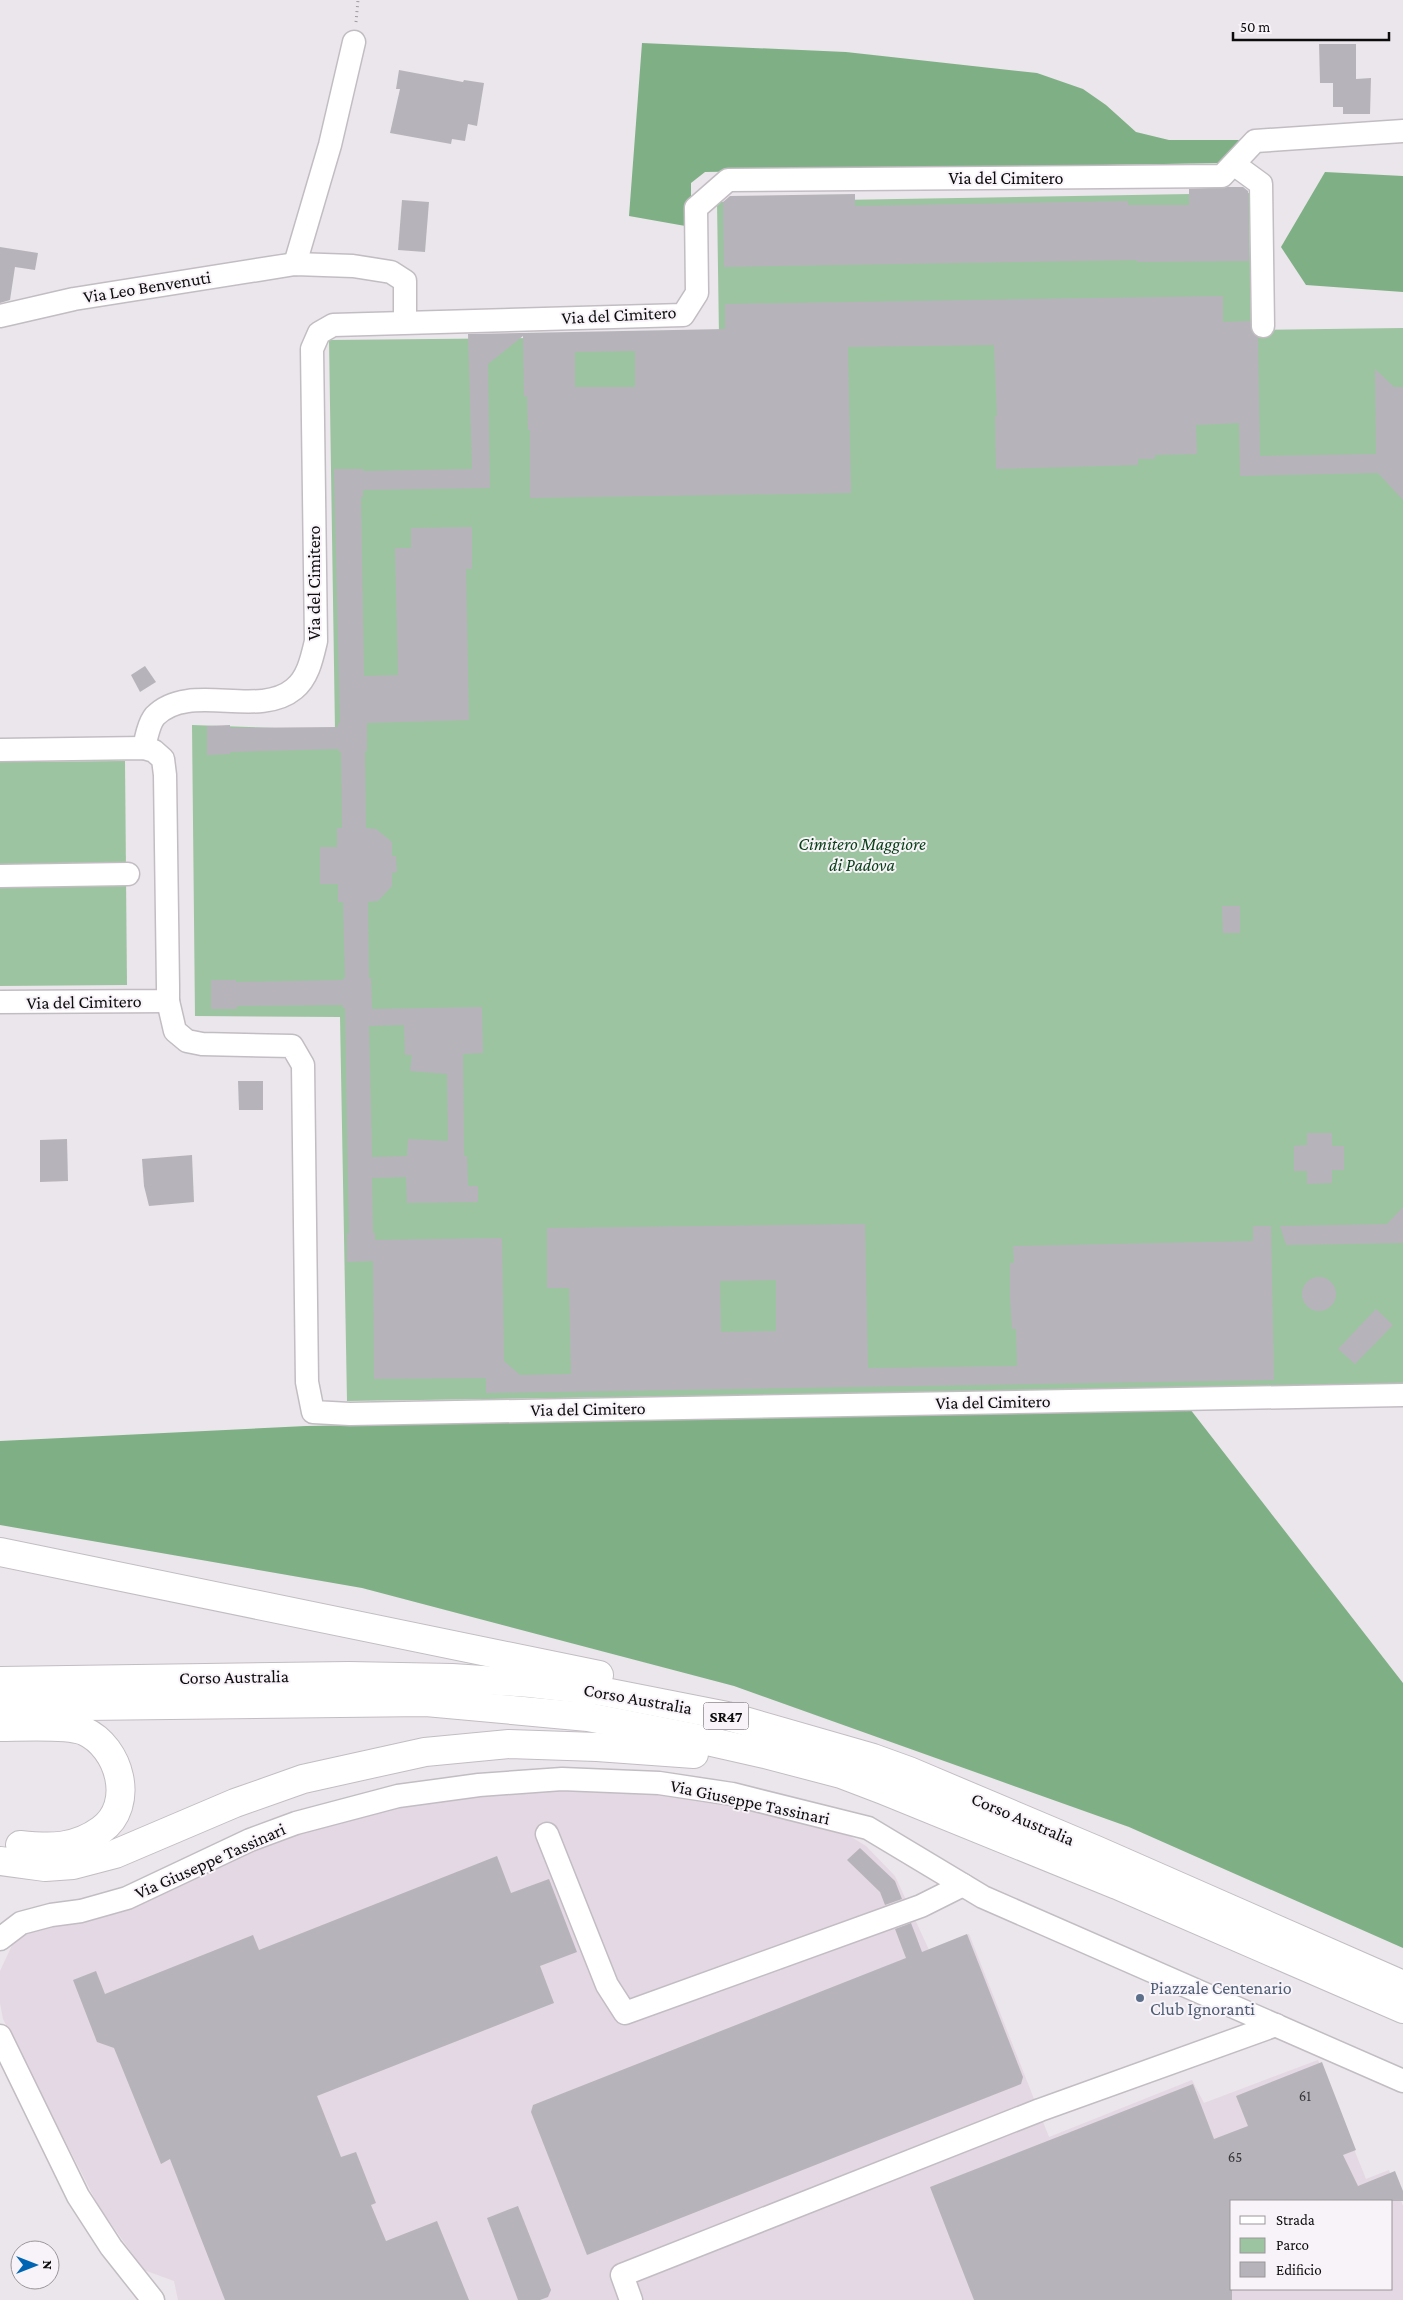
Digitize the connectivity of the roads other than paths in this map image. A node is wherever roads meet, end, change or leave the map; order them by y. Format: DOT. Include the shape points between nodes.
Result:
graph roads {
  1 [pos="354,42"];
  2 [pos="1403,131"];
  3 [pos="1234,165"];
  4 [pos="294,264"];
  5 [pos="0,316"];
  6 [pos="405,322"];
  7 [pos="1263,326"];
  8 [pos="144,748"];
  9 [pos="0,750"];
  10 [pos="128,874"];
  11 [pos="0,876"];
  12 [pos="168,1001"];
  13 [pos="0,1002"];
  14 [pos="1393,1395"];
  15 [pos="1403,1409"];
  16 [pos="0,1552"];
  17 [pos="0,1680"];
  18 [pos="0,1707"];
  19 [pos="0,1727"];
  20 [pos="844,1762"];
  21 [pos="547,1834"];
  22 [pos="0,1843"];
  23 [pos="0,1862"];
  24 [pos="963,1884"];
  25 [pos="0,1939"];
  26 [pos="1403,1985"];
  27 [pos="1403,2009"];
  28 [pos="1276,2025"];
  29 [pos="0,2036"];
  30 [pos="1403,2080"];
  31 [pos="153,2300"];
  32 [pos="631,2300"];
  1 -- 4 [label="street" via="330,145"];
  2 -- 3 [label="street, Via del Cimitero" via="1255,141"];
  3 -- 6 [label="street, Via del Cimitero" via="1222,176 728,180 696,208 697,294 683,315"];
  3 -- 7 [label="street" via="1261,184"];
  4 -- 5 [label="street, Via Leo Benvenuti" via="74,299"];
  4 -- 6 [label="street, Via Leo Benvenuti" via="353,266 391,272 404,282"];
  6 -- 8 [label="street, Via del Cimitero" via="333,325 319,332 312,349 316,641 309,669 295,688 276,700 178,702 155,716"];
  8 -- 9 [label="street"];
  8 -- 12 [label="street, Via del Cimitero" via="163,759 165,775"];
  10 -- 11 [label="street"];
  12 -- 13 [label="street, Via del Cimitero"];
  12 -- 14 [label="street, Via del Cimitero" via="175,1032 187,1041 292,1046 303,1065 307,1382 313,1412"];
  14 -- 15 [label="street, Via del Cimitero"];
  16 -- 20 [label="highway" via="613,1678 780,1720"];
  17 -- 20 [label="highway, Corso Australia / SR47" via="349,1676 530,1683 600,1691 728,1716"];
  18 -- 20 [label="highway, Corso Australia / SR47" via="435,1702 588,1718 756,1752"];
  19 -- 22 [label="highway" via="48,1726 83,1730 99,1740 109,1753 120,1782 120,1798 114,1814 103,1829 90,1837 48,1848"];
  20 -- 23 [label="highway" via="757,1765 683,1752 509,1744 425,1752 302,1779 227,1806 115,1854 73,1865 45,1867"];
  20 -- 26 [label="highway, Corso Australia / SR47" via="909,1771"];
  20 -- 27 [label="highway, Corso Australia / SR47"];
  21 -- 24 [label="street" via="607,1986 625,2012 921,1906"];
  24 -- 25 [label="street, Via Giuseppe Tassinari" via="868,1828 732,1794 659,1783 562,1779 479,1785 398,1796 296,1823 250,1840 127,1898 21,1923"];
  24 -- 28 [label="street" via="983,1897"];
  28 -- 30 [label="street"];
  28 -- 32 [label="street" via="1040,2110 622,2275"];
  29 -- 31 [label="street" via="78,2196 111,2247"];
}
